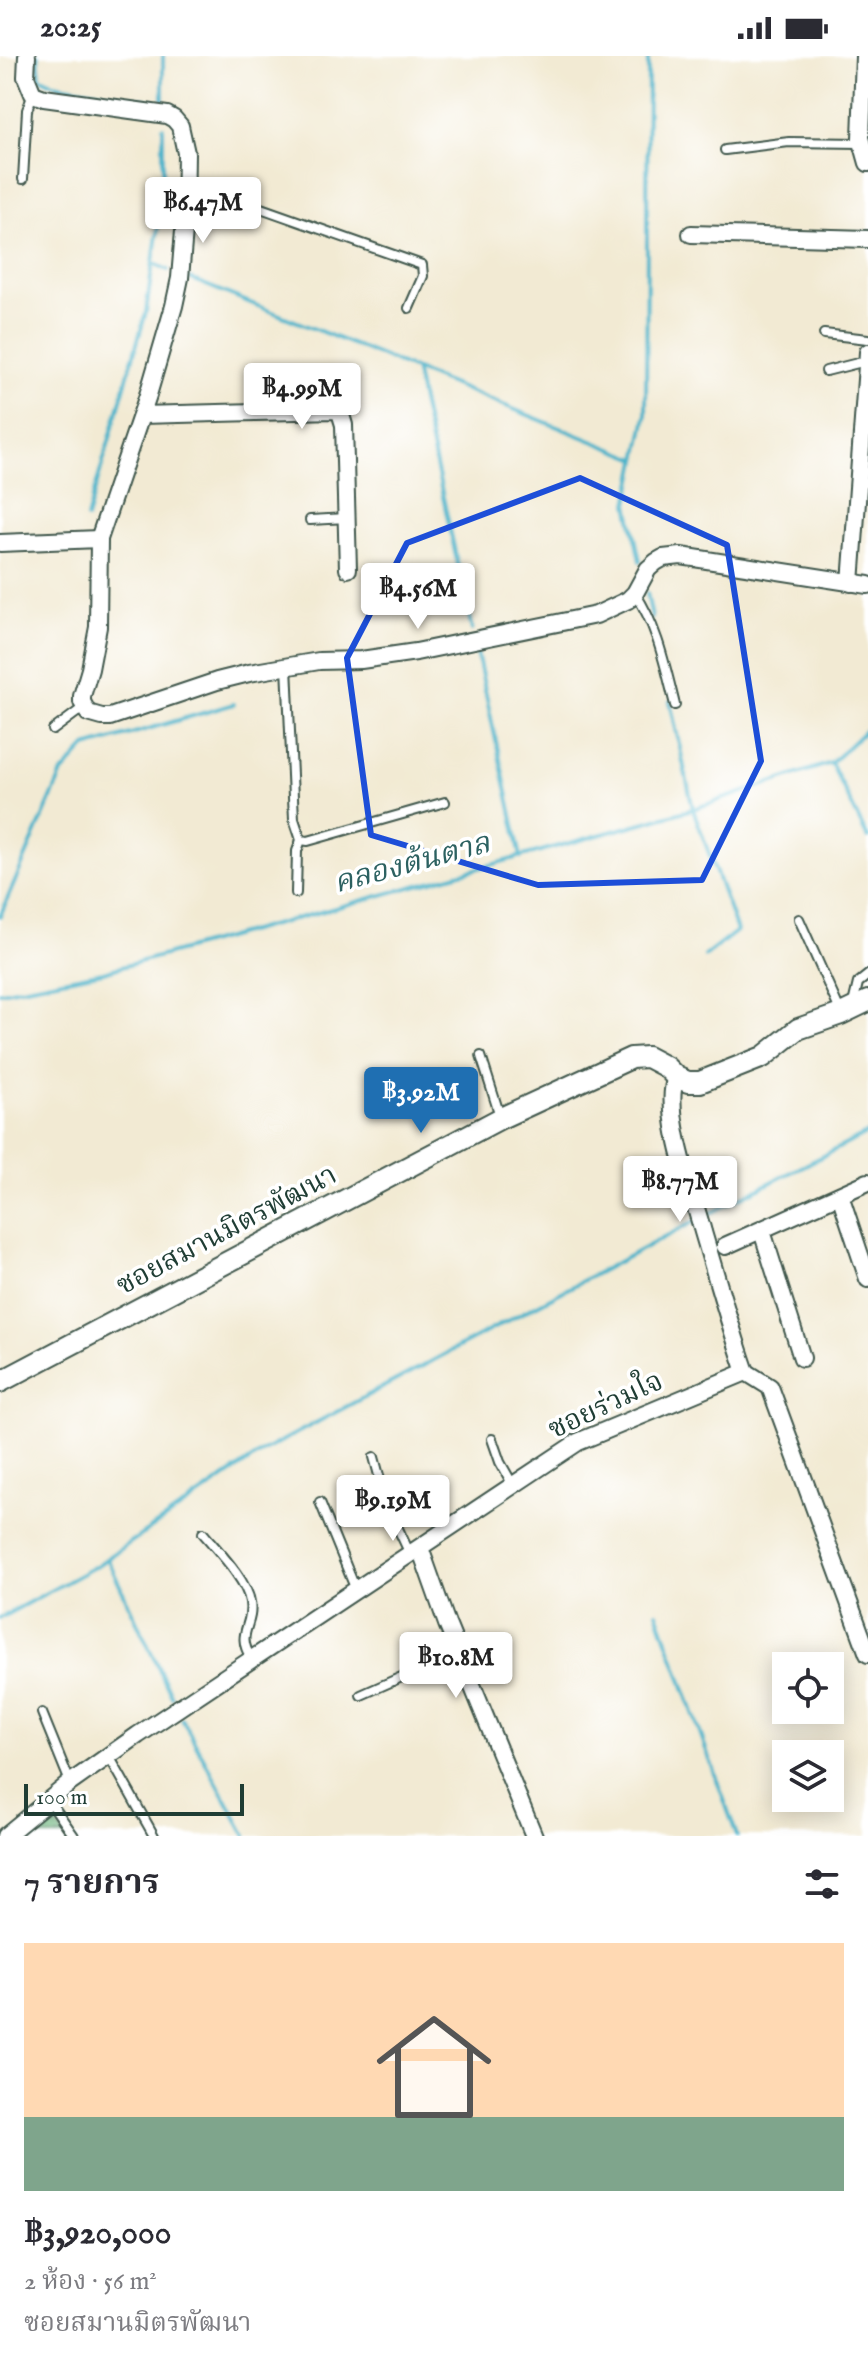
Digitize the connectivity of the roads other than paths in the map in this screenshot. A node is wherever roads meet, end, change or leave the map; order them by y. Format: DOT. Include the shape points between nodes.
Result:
graph roads {
  1 [pos="27,56"];
  2 [pos="864,56"];
  3 [pos="33,94"];
  4 [pos="864,115"];
  5 [pos="862,143"];
  6 [pos="725,150"];
  7 [pos="868,163"];
  8 [pos="23,179"];
  9 [pos="187,182"];
  10 [pos="691,234"];
  11 [pos="868,239"];
  12 [pos="409,308"];
  13 [pos="824,334"];
  14 [pos="868,339"];
  15 [pos="868,352"];
  16 [pos="826,371"];
  17 [pos="867,371"];
  18 [pos="257,375"];
  19 [pos="256,412"];
  20 [pos="141,415"];
  21 [pos="347,518"];
  22 [pos="310,520"];
  23 [pos="99,539"];
  24 [pos="0,543"];
  25 [pos="348,569"];
  26 [pos="860,584"];
  27 [pos="635,593"];
  28 [pos="287,666"];
  29 [pos="675,705"];
  30 [pos="84,707"];
  31 [pos="53,730"];
  32 [pos="445,802"];
  33 [pos="301,840"];
  34 [pos="296,893"];
  35 [pos="799,919"];
  36 [pos="868,975"];
  37 [pos="854,1008"];
  38 [pos="481,1056"];
  39 [pos="676,1077"];
  40 [pos="501,1118"];
  41 [pos="868,1182"];
  42 [pos="840,1195"];
  43 [pos="762,1231"];
  44 [pos="725,1246"];
  45 [pos="868,1279"];
  46 [pos="802,1358"];
  47 [pos="746,1372"];
  48 [pos="0,1382"];
  49 [pos="492,1439"];
  50 [pos="374,1457"];
  51 [pos="513,1485"];
  52 [pos="320,1502"];
  53 [pos="203,1533"];
  54 [pos="415,1551"];
  55 [pos="356,1590"];
  56 [pos="458,1652"];
  57 [pos="868,1654"];
  58 [pos="251,1658"];
  59 [pos="361,1695"];
  60 [pos="42,1713"];
  61 [pos="109,1755"];
  62 [pos="70,1783"];
  63 [pos="49,1800"];
  64 [pos="5,1836"];
  65 [pos="74,1836"];
  66 [pos="154,1836"];
  67 [pos="534,1836"];
  1 -- 3 [label="street" via="26,77"];
  2 -- 4 [label="street"];
  3 -- 8 [label="lane" via="27,110"];
  3 -- 9 [label="street" via="174,119 184,135"];
  4 -- 5 [label="street"];
  5 -- 6 [label="lane" via="789,142"];
  5 -- 7 [label="street"];
  9 -- 12 [label="lane" via="422,265 423,276"];
  9 -- 20 [label="street" via="180,278"];
  10 -- 11 [label="street"];
  13 -- 14 [label="lane"];
  15 -- 17 [label="street"];
  16 -- 17 [label="lane"];
  17 -- 26 [label="street"];
  18 -- 19 [label="lane"];
  19 -- 20 [label="street"];
  19 -- 21 [label="street" via="340,412"];
  20 -- 23 [label="street"];
  21 -- 22 [label="lane"];
  21 -- 25 [label="street"];
  23 -- 24 [label="street"];
  23 -- 30 [label="street" via="98,627"];
  26 -- 27 [label="street" via="671,556 648,569"];
  27 -- 28 [label="street" via="596,615 462,644"];
  27 -- 29 [label="lane" via="658,638"];
  28 -- 30 [label="street" via="217,681 110,717 95,716"];
  28 -- 33 [label="lane" via="294,819"];
  30 -- 31 [label="lane"];
  32 -- 33 [label="lane"];
  33 -- 34 [label="lane"];
  35 -- 37 [label="lane"];
  36 -- 37 [label="lane" via="858,983"];
  37 -- 39 [label="street" via="798,1029 763,1057 726,1073 700,1082"];
  38 -- 40 [label="lane"];
  39 -- 40 [label="street, ซอยสมานมิตรพัฒนา" via="647,1057 631,1058"];
  39 -- 47 [label="street" via="673,1114 690,1187"];
  40 -- 48 [label="street, ซอยสมานมิตรพัฒนา"];
  41 -- 42 [label="street"];
  42 -- 43 [label="street"];
  42 -- 45 [label="street"];
  43 -- 44 [label="street"];
  43 -- 46 [label="street"];
  47 -- 51 [label="street, ซอยร่วมใจ" via="578,1442"];
  47 -- 57 [label="street" via="770,1387"];
  49 -- 51 [label="lane"];
  50 -- 54 [label="lane" via="387,1505"];
  51 -- 54 [label="street, ซอยร่วมใจ"];
  52 -- 55 [label="lane"];
  53 -- 58 [label="lane" via="249,1594 243,1640"];
  54 -- 55 [label="street, ซอยร่วมใจ"];
  54 -- 56 [label="street"];
  55 -- 58 [label="street, ซอยร่วมใจ"];
  56 -- 59 [label="lane"];
  56 -- 67 [label="street"];
  58 -- 61 [label="street, ซอยร่วมใจ"];
  60 -- 62 [label="lane"];
  61 -- 62 [label="street, ซอยร่วมใจ"];
  61 -- 66 [label="lane"];
  62 -- 63 [label="street, ซอยร่วมใจ"];
  63 -- 64 [label="street, ซอยร่วมใจ"];
  63 -- 65 [label="lane"];
}
